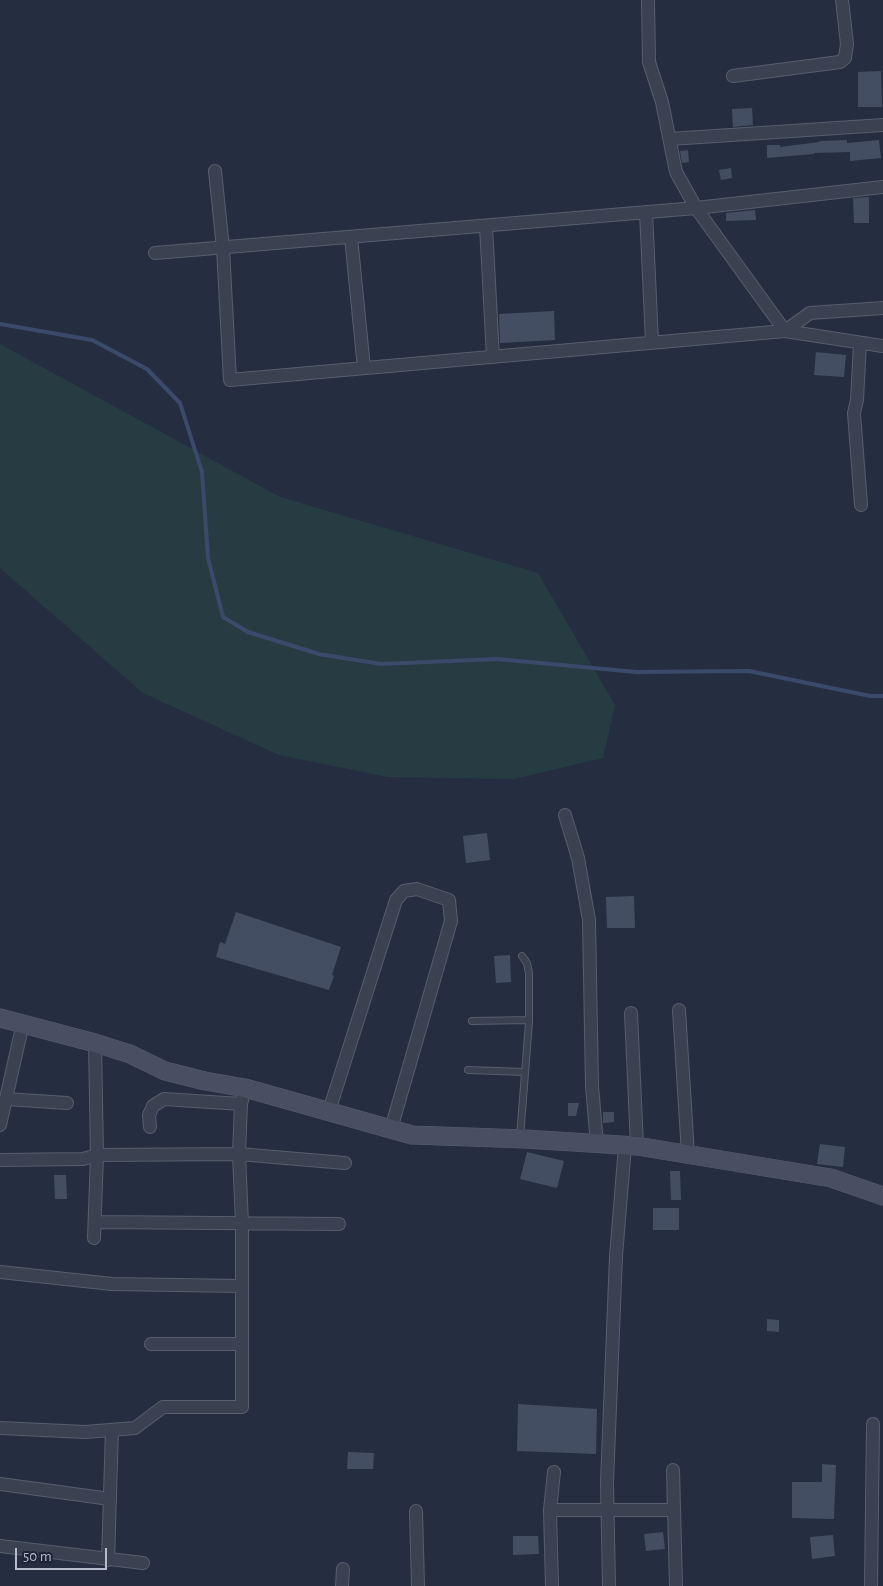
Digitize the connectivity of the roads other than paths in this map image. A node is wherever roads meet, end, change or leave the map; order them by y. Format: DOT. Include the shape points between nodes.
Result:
graph roads {
  1 [pos="648,0"];
  2 [pos="842,0"];
  3 [pos="733,76"];
  4 [pos="883,125"];
  5 [pos="670,139"];
  6 [pos="215,171"];
  7 [pos="883,187"];
  8 [pos="696,208"];
  9 [pos="646,212"];
  10 [pos="486,226"];
  11 [pos="352,237"];
  12 [pos="224,248"];
  13 [pos="155,253"];
  14 [pos="883,308"];
  15 [pos="785,330"];
  16 [pos="652,342"];
  17 [pos="860,342"];
  18 [pos="883,346"];
  19 [pos="493,357"];
  20 [pos="364,368"];
  21 [pos="861,505"];
  22 [pos="565,815"];
  23 [pos="522,956"];
  24 [pos="679,1010"];
  25 [pos="631,1014"];
  26 [pos="8,1018"];
  27 [pos="529,1020"];
  28 [pos="472,1021"];
  29 [pos="95,1042"];
  30 [pos="468,1070"];
  31 [pos="525,1072"];
  32 [pos="243,1096"];
  33 [pos="6,1099"];
  34 [pos="67,1104"];
  35 [pos="329,1111"];
  36 [pos="0,1125"];
  37 [pos="150,1127"];
  38 [pos="391,1130"];
  39 [pos="520,1138"];
  40 [pos="597,1144"];
  41 [pos="631,1146"];
  42 [pos="239,1154"];
  43 [pos="688,1154"];
  44 [pos="97,1155"];
  45 [pos="0,1160"];
  46 [pos="345,1164"];
  47 [pos="883,1196"];
  48 [pos="95,1222"];
  49 [pos="242,1224"];
  50 [pos="339,1224"];
  51 [pos="94,1238"];
  52 [pos="0,1272"];
  53 [pos="242,1286"];
  54 [pos="151,1344"];
  55 [pos="242,1344"];
  56 [pos="873,1424"];
  57 [pos="0,1428"];
  58 [pos="112,1430"];
  59 [pos="673,1470"];
  60 [pos="554,1472"];
  61 [pos="0,1484"];
  62 [pos="110,1499"];
  63 [pos="608,1509"];
  64 [pos="550,1510"];
  65 [pos="674,1510"];
  66 [pos="416,1511"];
  67 [pos="0,1546"];
  68 [pos="108,1560"];
  69 [pos="143,1563"];
  70 [pos="343,1569"];
  71 [pos="342,1586"];
  72 [pos="418,1586"];
  73 [pos="552,1586"];
  74 [pos="609,1586"];
  75 [pos="676,1586"];
  76 [pos="871,1586"];
  1 -- 5 [label="street" via="650,62"];
  2 -- 3 [label="street" via="847,44 845,58 840,62"];
  4 -- 5 [label="street"];
  5 -- 8 [label="street" via="676,172"];
  6 -- 12 [label="street"];
  7 -- 8 [label="street"];
  8 -- 9 [label="street"];
  8 -- 15 [label="street"];
  9 -- 10 [label="street"];
  9 -- 16 [label="street"];
  10 -- 11 [label="street"];
  10 -- 19 [label="street"];
  11 -- 12 [label="street"];
  11 -- 20 [label="street"];
  12 -- 13 [label="street"];
  12 -- 20 [label="street" via="230,380"];
  14 -- 15 [label="street" via="810,313"];
  15 -- 16 [label="street"];
  15 -- 17 [label="street"];
  16 -- 19 [label="street"];
  17 -- 18 [label="street"];
  17 -- 21 [label="street" via="854,413"];
  19 -- 20 [label="street"];
  22 -- 40 [label="street" via="578,858 589,920 592,1086"];
  23 -- 27 [label="lane" via="529,973"];
  24 -- 43 [label="street"];
  25 -- 41 [label="street"];
  26 -- 29 [label="street"];
  26 -- 33 [label="street"];
  27 -- 28 [label="lane"];
  27 -- 31 [label="lane"];
  29 -- 32 [label="street" via="165,1071 205,1081"];
  29 -- 44 [label="street"];
  30 -- 31 [label="lane"];
  31 -- 39 [label="lane"];
  32 -- 35 [label="street"];
  32 -- 37 [label="street" via="164,1099 153,1106 149,1115"];
  32 -- 42 [label="street"];
  33 -- 34 [label="street"];
  33 -- 36 [label="street"];
  35 -- 38 [label="street"];
  35 -- 38 [label="street" via="396,900 404,891 417,889 449,900 451,921"];
  38 -- 39 [label="street" via="412,1135"];
  39 -- 40 [label="street"];
  40 -- 41 [label="street"];
  41 -- 43 [label="street"];
  41 -- 63 [label="street" via="616,1256"];
  42 -- 44 [label="street"];
  42 -- 46 [label="street"];
  42 -- 49 [label="street"];
  43 -- 47 [label="street" via="831,1178"];
  44 -- 45 [label="street" via="82,1159"];
  44 -- 48 [label="street"];
  48 -- 49 [label="street"];
  48 -- 51 [label="street"];
  49 -- 50 [label="street"];
  49 -- 53 [label="street"];
  52 -- 53 [label="street" via="112,1284"];
  53 -- 55 [label="street"];
  54 -- 55 [label="street"];
  55 -- 58 [label="street" via="242,1407 163,1407 135,1428"];
  56 -- 76 [label="street"];
  57 -- 58 [label="street"];
  58 -- 62 [label="street"];
  59 -- 65 [label="street"];
  60 -- 64 [label="street"];
  61 -- 62 [label="street"];
  62 -- 68 [label="street"];
  63 -- 64 [label="street"];
  63 -- 65 [label="street"];
  63 -- 74 [label="street"];
  64 -- 73 [label="street"];
  65 -- 75 [label="street"];
  66 -- 72 [label="street"];
  67 -- 68 [label="street"];
  68 -- 69 [label="street"];
  70 -- 71 [label="street"];
}
